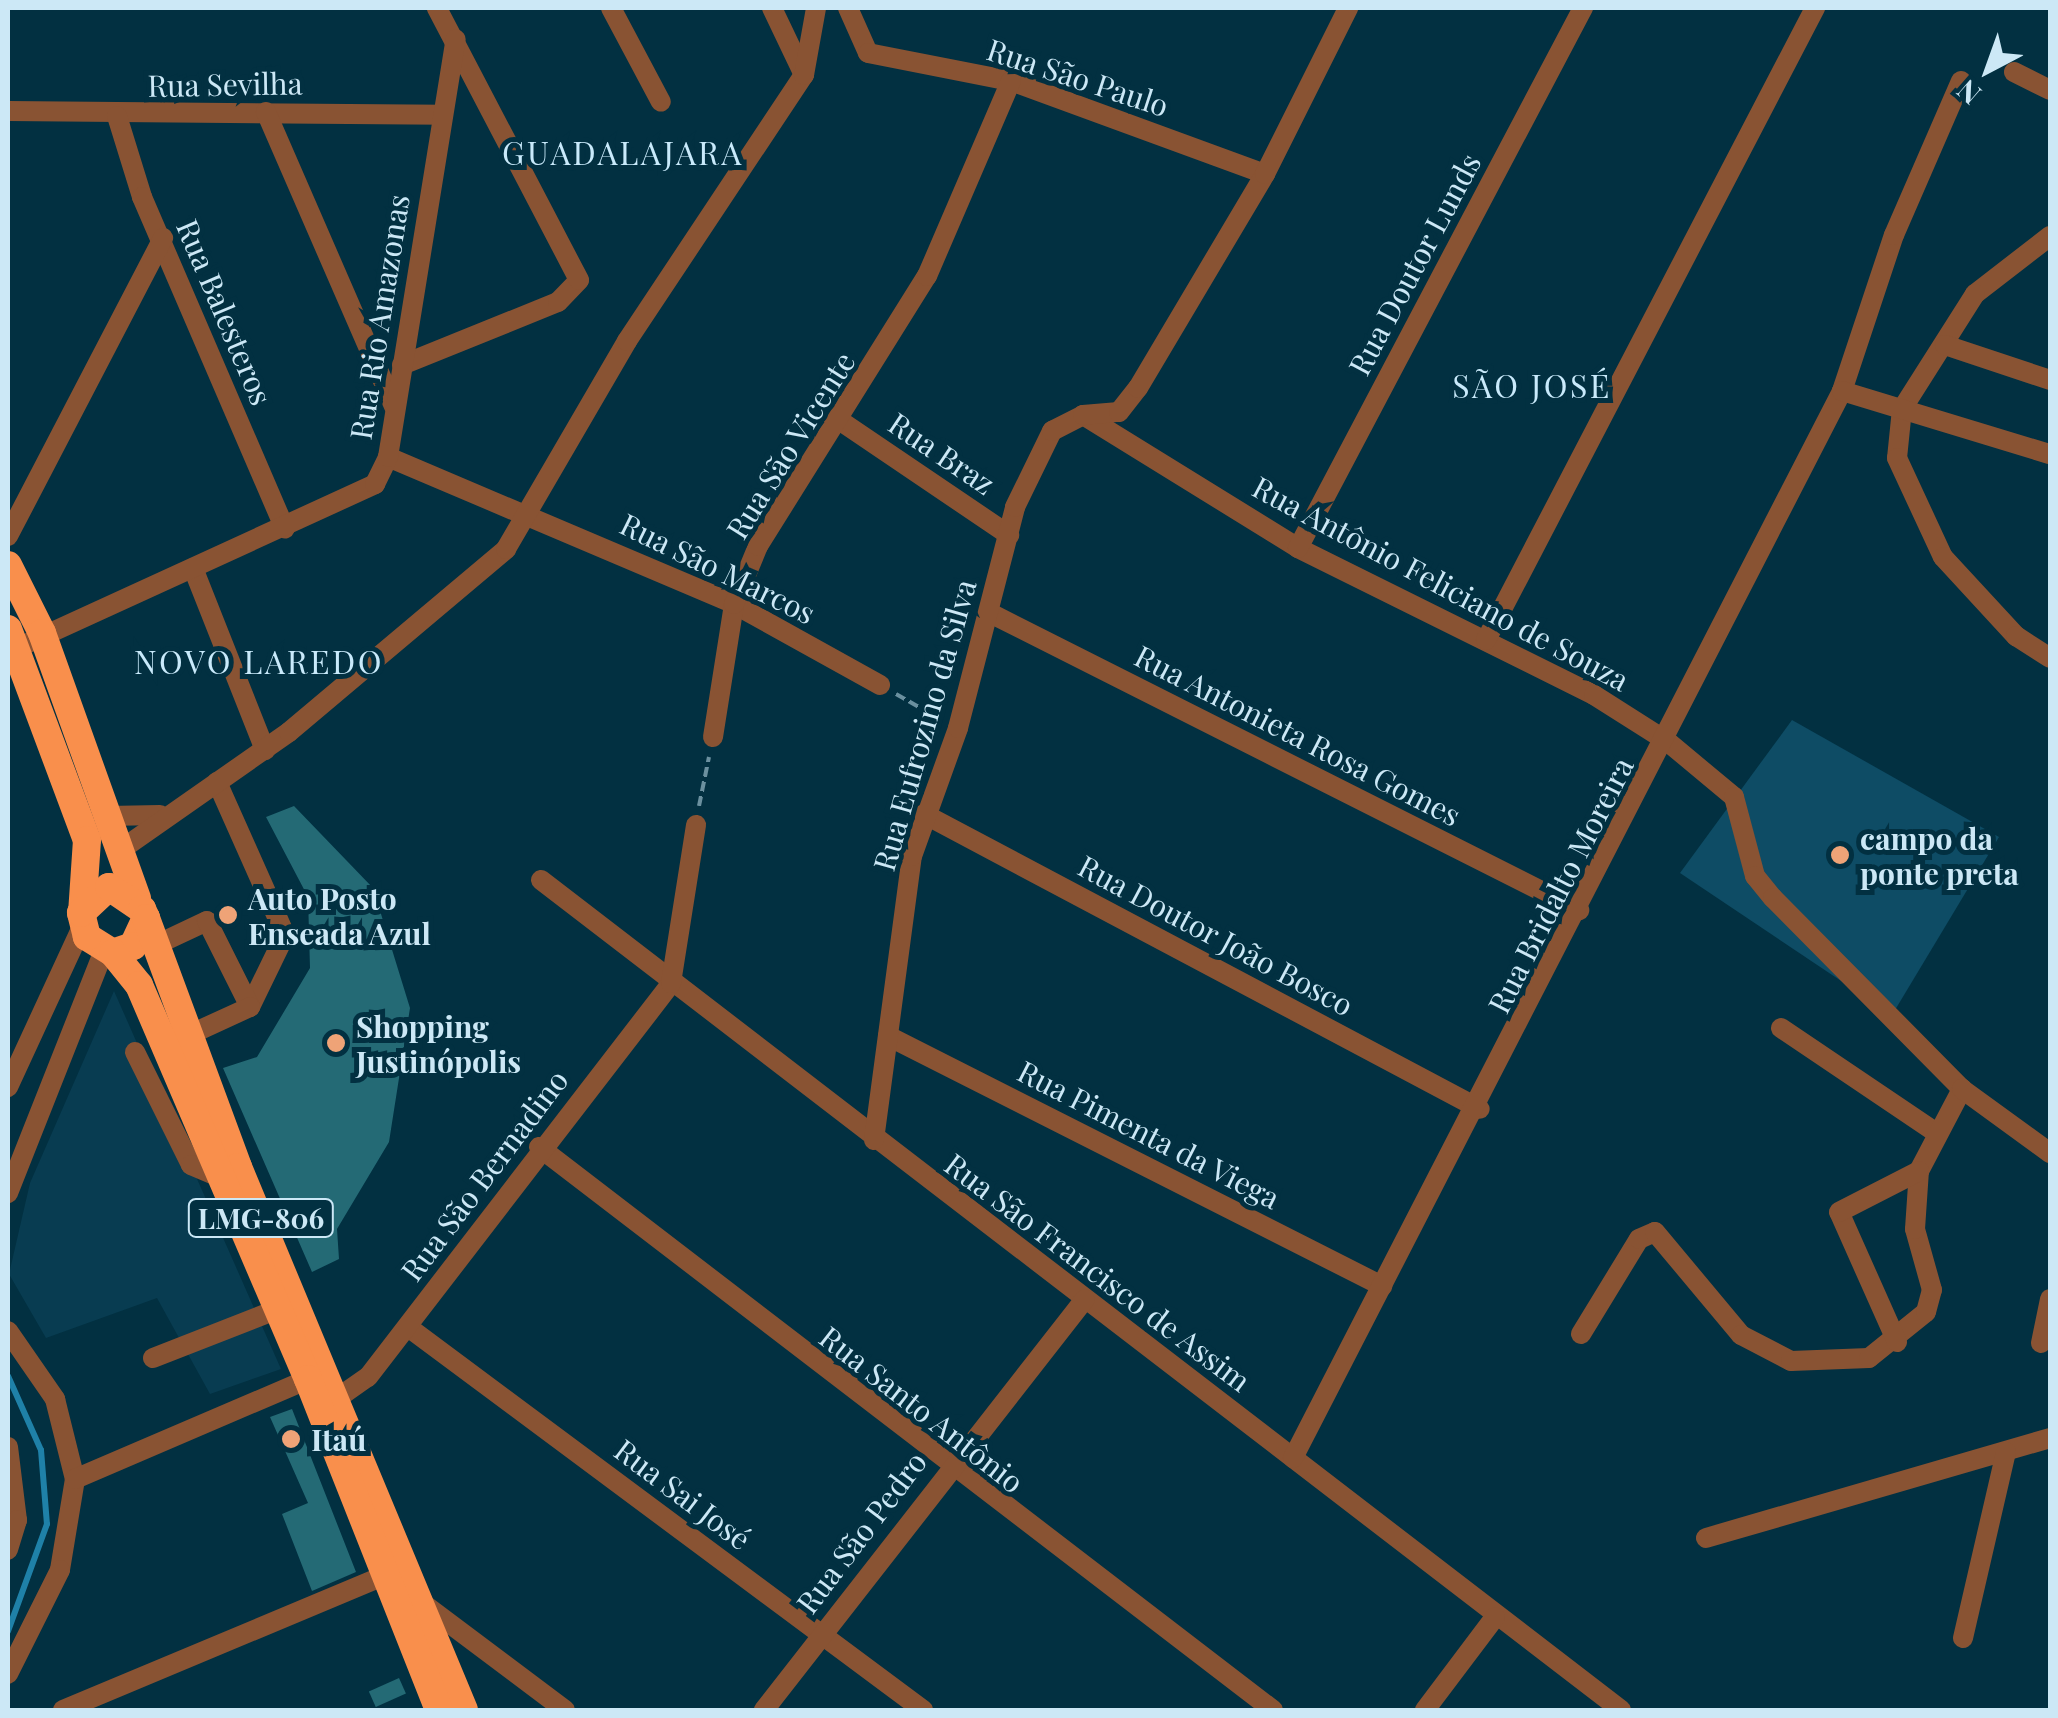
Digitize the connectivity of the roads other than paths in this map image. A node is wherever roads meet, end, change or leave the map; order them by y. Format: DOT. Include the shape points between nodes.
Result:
graph roads {
  1 [pos="436,8"];
  2 [pos="611,8"];
  3 [pos="772,8"];
  4 [pos="816,8"];
  5 [pos="848,8"];
  6 [pos="1348,8"];
  7 [pos="1583,8"];
  8 [pos="1816,8"];
  9 [pos="456,39"];
  10 [pos="2014,72"];
  11 [pos="804,74"];
  12 [pos="1011,81"];
  13 [pos="1961,81"];
  14 [pos="2050,90"];
  15 [pos="661,102"];
  16 [pos="8,111"];
  17 [pos="266,112"];
  18 [pos="117,116"];
  19 [pos="443,116"];
  20 [pos="1264,174"];
  21 [pos="2050,236"];
  22 [pos="162,238"];
  23 [pos="1946,345"];
  24 [pos="402,366"];
  25 [pos="2050,380"];
  26 [pos="1842,391"];
  27 [pos="394,406"];
  28 [pos="1902,409"];
  29 [pos="1083,415"];
  30 [pos="842,422"];
  31 [pos="2050,454"];
  32 [pos="388,457"];
  33 [pos="533,514"];
  34 [pos="284,530"];
  35 [pos="1009,535"];
  36 [pos="8,536"];
  37 [pos="1298,548"];
  38 [pos="8,565"];
  39 [pos="194,568"];
  40 [pos="734,604"];
  41 [pos="990,613"];
  42 [pos="42,633"];
  43 [pos="12,639"];
  44 [pos="1486,640"];
  45 [pos="2050,658"];
  46 [pos="880,685"];
  47 [pos="713,738"];
  48 [pos="1668,742"];
  49 [pos="265,750"];
  50 [pos="217,782"];
  51 [pos="924,814"];
  52 [pos="160,815"];
  53 [pos="108,816"];
  54 [pos="696,825"];
  55 [pos="122,849"];
  56 [pos="541,880"];
  57 [pos="1579,910"];
  58 [pos="82,920"];
  59 [pos="146,921"];
  60 [pos="109,952"];
  61 [pos="671,983"];
  62 [pos="250,1008"];
  63 [pos="1781,1028"];
  64 [pos="888,1036"];
  65 [pos="177,1040"];
  66 [pos="135,1052"];
  67 [pos="8,1087"];
  68 [pos="1962,1088"];
  69 [pos="1480,1109"];
  70 [pos="1935,1132"];
  71 [pos="874,1140"];
  72 [pos="540,1148"];
  73 [pos="2050,1153"];
  74 [pos="1920,1171"];
  75 [pos="222,1178"];
  76 [pos="8,1192"];
  77 [pos="1382,1286"];
  78 [pos="1085,1299"];
  79 [pos="2050,1299"];
  80 [pos="278,1309"];
  81 [pos="408,1326"];
  82 [pos="8,1331"];
  83 [pos="1581,1334"];
  84 [pos="1896,1342"];
  85 [pos="2041,1343"];
  86 [pos="153,1358"];
  87 [pos="308,1379"];
  88 [pos="340,1397"];
  89 [pos="2050,1438"];
  90 [pos="8,1447"];
  91 [pos="2006,1452"];
  92 [pos="1294,1458"];
  93 [pos="948,1468"];
  94 [pos="75,1478"];
  95 [pos="1706,1538"];
  96 [pos="8,1550"];
  97 [pos="385,1575"];
  98 [pos="421,1602"];
  99 [pos="1495,1617"];
  100 [pos="822,1634"];
  101 [pos="1963,1638"];
  102 [pos="8,1674"];
  103 [pos="63,1710"];
  104 [pos="439,1710"];
  105 [pos="464,1710"];
  106 [pos="564,1710"];
  107 [pos="764,1710"];
  108 [pos="922,1710"];
  109 [pos="1273,1710"];
  110 [pos="1426,1710"];
  111 [pos="1621,1710"];
  1 -- 9 [label="street"];
  2 -- 15 [label="street"];
  3 -- 11 [label="street"];
  4 -- 11 [label="street"];
  5 -- 12 [label="street, Rua São Paulo" via="868,53"];
  6 -- 20 [label="street"];
  7 -- 37 [label="street, Rua Doutor Lunds"];
  8 -- 44 [label="street"];
  9 -- 19 [label="street, Rua Rio Amazonas"];
  9 -- 24 [label="street" via="578,280 558,302"];
  10 -- 14 [label="street"];
  11 -- 33 [label="street" via="627,341"];
  12 -- 20 [label="street, Rua São Paulo"];
  12 -- 30 [label="street, Rua São Vicente" via="927,276"];
  13 -- 26 [label="street, Rua Bridalto Moreira" via="1894,235"];
  16 -- 18 [label="street, Rua Sevilha"];
  17 -- 18 [label="street, Rua Sevilha"];
  17 -- 19 [label="street, Rua Sevilha"];
  17 -- 27 [label="street"];
  18 -- 22 [label="street, Rua Balesteros"];
  19 -- 24 [label="street, Rua Rio Amazonas"];
  20 -- 29 [label="street" via="1138,388 1119,412"];
  21 -- 23 [label="street" via="1975,294"];
  22 -- 34 [label="street, Rua Balesteros"];
  22 -- 36 [label="street"];
  23 -- 25 [label="street"];
  23 -- 28 [label="street"];
  24 -- 27 [label="street, Rua Rio Amazonas"];
  26 -- 28 [label="street"];
  26 -- 48 [label="street, Rua Bridalto Moreira"];
  27 -- 32 [label="street, Rua Rio Amazonas"];
  28 -- 31 [label="street"];
  28 -- 45 [label="street" via="1897,458 1943,558 2016,636"];
  29 -- 35 [label="street, Rua Eufrozino da Silva" via="1052,432"];
  29 -- 37 [label="street, Rua Antônio Feliciano de Souza"];
  30 -- 35 [label="street, Rua Braz"];
  30 -- 40 [label="street, Rua São Vicente" via="758,546"];
  32 -- 33 [label="street, Rua São Marcos"];
  32 -- 34 [label="street, Rua Rio Amazonas" via="355,500"];
  33 -- 40 [label="street, Rua São Marcos"];
  33 -- 49 [label="street" via="506,549"];
  34 -- 39 [label="street, Rua Rio Amazonas"];
  35 -- 41 [label="street, Rua Eufrozino da Silva"];
  37 -- 44 [label="street, Rua Antônio Feliciano de Souza"];
  38 -- 42 [label="highway, LMG-806"];
  39 -- 42 [label="street, Rua Rio Amazonas"];
  39 -- 49 [label="street"];
  40 -- 46 [label="street, Rua São Marcos"];
  40 -- 47 [label="street, Rua São Vicente"];
  41 -- 51 [label="street, Rua Eufrozino da Silva" via="958,728"];
  41 -- 57 [label="street, Rua Antonieta Rosa Gomes"];
  42 -- 43 [label="street, Rua Rio Amazonas"];
  42 -- 53 [label="highway, LMG-806"];
  43 -- 58 [label="highway" via="87,840"];
  44 -- 48 [label="street, Rua Antônio Feliciano de Souza"];
  48 -- 57 [label="street, Rua Bridalto Moreira"];
  48 -- 68 [label="street, Rua Antônio Feliciano de Souza" via="1734,797 1754,876"];
  49 -- 50 [label="street"];
  50 -- 52 [label="street"];
  50 -- 62 [label="street" via="285,935"];
  51 -- 64 [label="street, Rua Eufrozino da Silva"];
  51 -- 69 [label="street, Rua Doutor João Bosco"];
  52 -- 53 [label="street"];
  52 -- 55 [label="street"];
  53 -- 55 [label="highway, LMG-806"];
  54 -- 61 [label="street"];
  55 -- 59 [label="highway, LMG-806"];
  56 -- 61 [label="street, Rua São Francisco de Assim"];
  57 -- 69 [label="street, Rua Bridalto Moreira"];
  58 -- 59 [label="highway" via="110,887"];
  58 -- 60 [label="highway, LMG-806"];
  58 -- 67 [label="street"];
  59 -- 60 [label="highway" via="133,946"];
  59 -- 62 [label="street" via="207,921"];
  59 -- 65 [label="highway, LMG-806"];
  60 -- 65 [label="highway, LMG-806"];
  60 -- 76 [label="street"];
  61 -- 71 [label="street, Rua São Francisco de Assim"];
  61 -- 72 [label="street, Rua São Bernadino"];
  62 -- 65 [label="street"];
  63 -- 70 [label="street"];
  64 -- 71 [label="street, Rua Eufrozino da Silva"];
  64 -- 77 [label="street, Rua Pimenta da Viega"];
  65 -- 75 [label="highway, LMG-806"];
  65 -- 88 [label="highway, LMG-806"];
  66 -- 75 [label="street" via="191,1165"];
  68 -- 70 [label="street"];
  68 -- 73 [label="street, Rua Antônio Feliciano de Souza"];
  69 -- 77 [label="street, Rua Bridalto Moreira"];
  70 -- 74 [label="street"];
  71 -- 78 [label="street, Rua São Francisco de Assim"];
  72 -- 81 [label="street, Rua São Bernadino"];
  72 -- 93 [label="street, Rua Santo Antônio"];
  74 -- 84 [label="street" via="1915,1228 1932,1290 1926,1312"];
  74 -- 84 [label="street" via="1839,1212"];
  75 -- 80 [label="highway, LMG-806"];
  77 -- 92 [label="street, Rua Bridalto Moreira"];
  78 -- 92 [label="street, Rua São Francisco de Assim"];
  78 -- 93 [label="street, Rua São Pedro"];
  79 -- 85 [label="street"];
  80 -- 86 [label="street"];
  80 -- 87 [label="highway, LMG-806"];
  81 -- 88 [label="street, Rua São Bernadino"];
  81 -- 100 [label="street, Rua Sai José"];
  82 -- 94 [label="street" via="55,1398"];
  83 -- 84 [label="street" via="1646,1232 1741,1336 1791,1361 1869,1358"];
  87 -- 94 [label="street"];
  87 -- 97 [label="highway, LMG-806"];
  88 -- 98 [label="highway, LMG-806"];
  89 -- 91 [label="street"];
  90 -- 96 [label="street" via="18,1520"];
  91 -- 95 [label="street"];
  91 -- 101 [label="street"];
  92 -- 99 [label="street, Rua São Francisco de Assim"];
  93 -- 100 [label="street, Rua São Pedro"];
  93 -- 109 [label="street, Rua Santo Antônio"];
  94 -- 102 [label="street" via="60,1570"];
  97 -- 103 [label="street"];
  97 -- 104 [label="highway, LMG-806"];
  98 -- 105 [label="highway, LMG-806"];
  98 -- 106 [label="street"];
  99 -- 110 [label="street"];
  99 -- 111 [label="street, Rua São Francisco de Assim"];
  100 -- 107 [label="street, Rua São Pedro"];
  100 -- 108 [label="street, Rua Sai José"];
}
